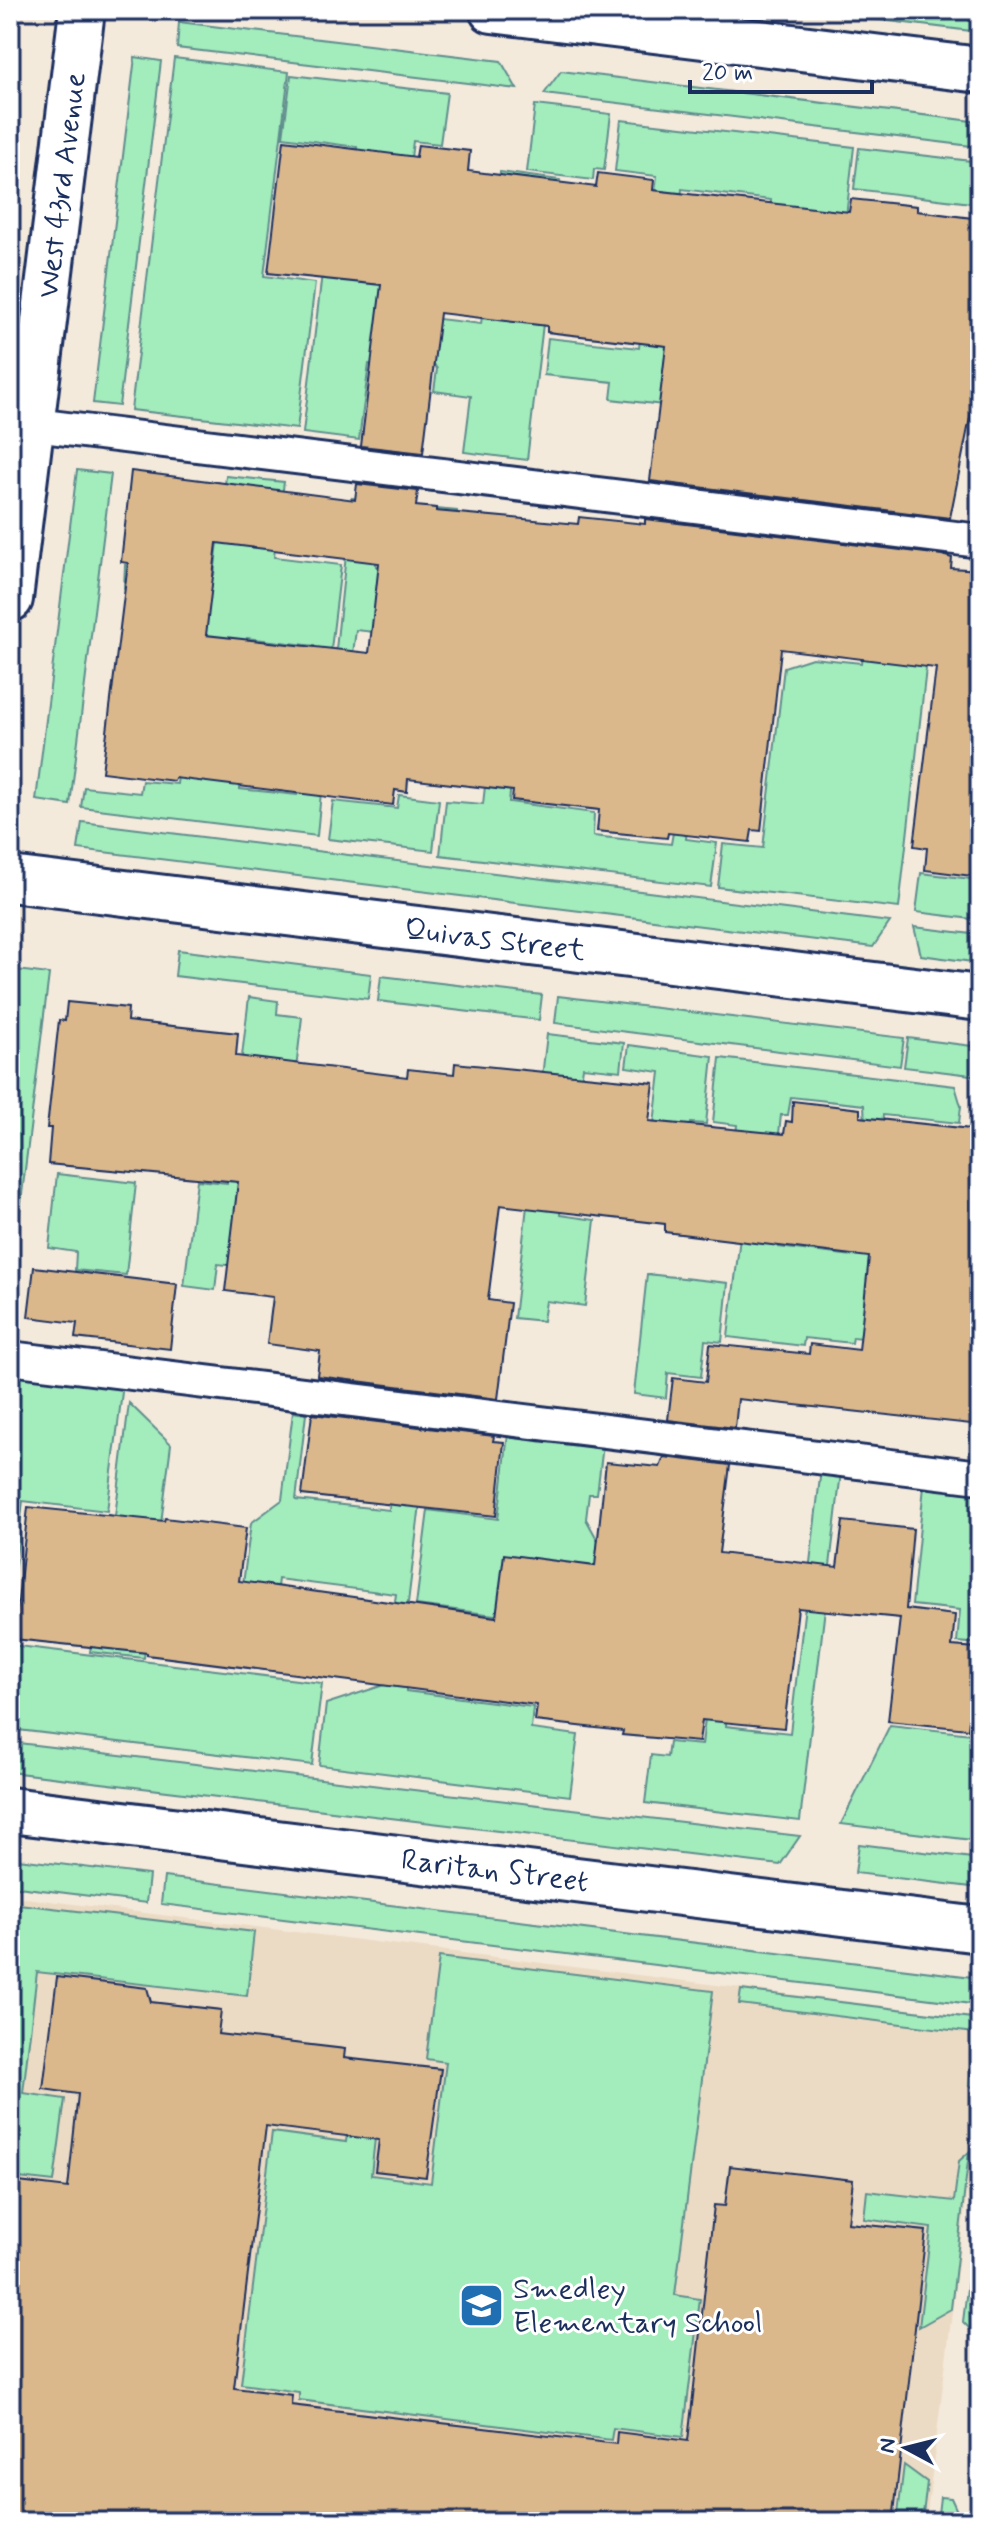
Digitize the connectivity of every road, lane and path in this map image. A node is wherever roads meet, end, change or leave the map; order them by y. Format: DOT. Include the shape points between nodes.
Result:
graph roads {
  1 [pos="82,10"];
  2 [pos="492,10"];
  3 [pos="980,70"];
  4 [pos="21,424"];
  5 [pos="980,541"];
  6 [pos="10,599"];
  7 [pos="10,879"];
  8 [pos="980,998"];
  9 [pos="10,1358"];
  10 [pos="980,1477"];
  11 [pos="10,1810"];
  12 [pos="980,1930"];
  1 -- 4 [label="street, West 43rd Avenue"];
  2 -- 3 [label="street"];
  4 -- 5 [label="lane"];
  4 -- 6 [label="street, West 43rd Avenue"];
  7 -- 8 [label="street, Quivas Street"];
  9 -- 10 [label="lane"];
  11 -- 12 [label="street, Raritan Street"];
}
